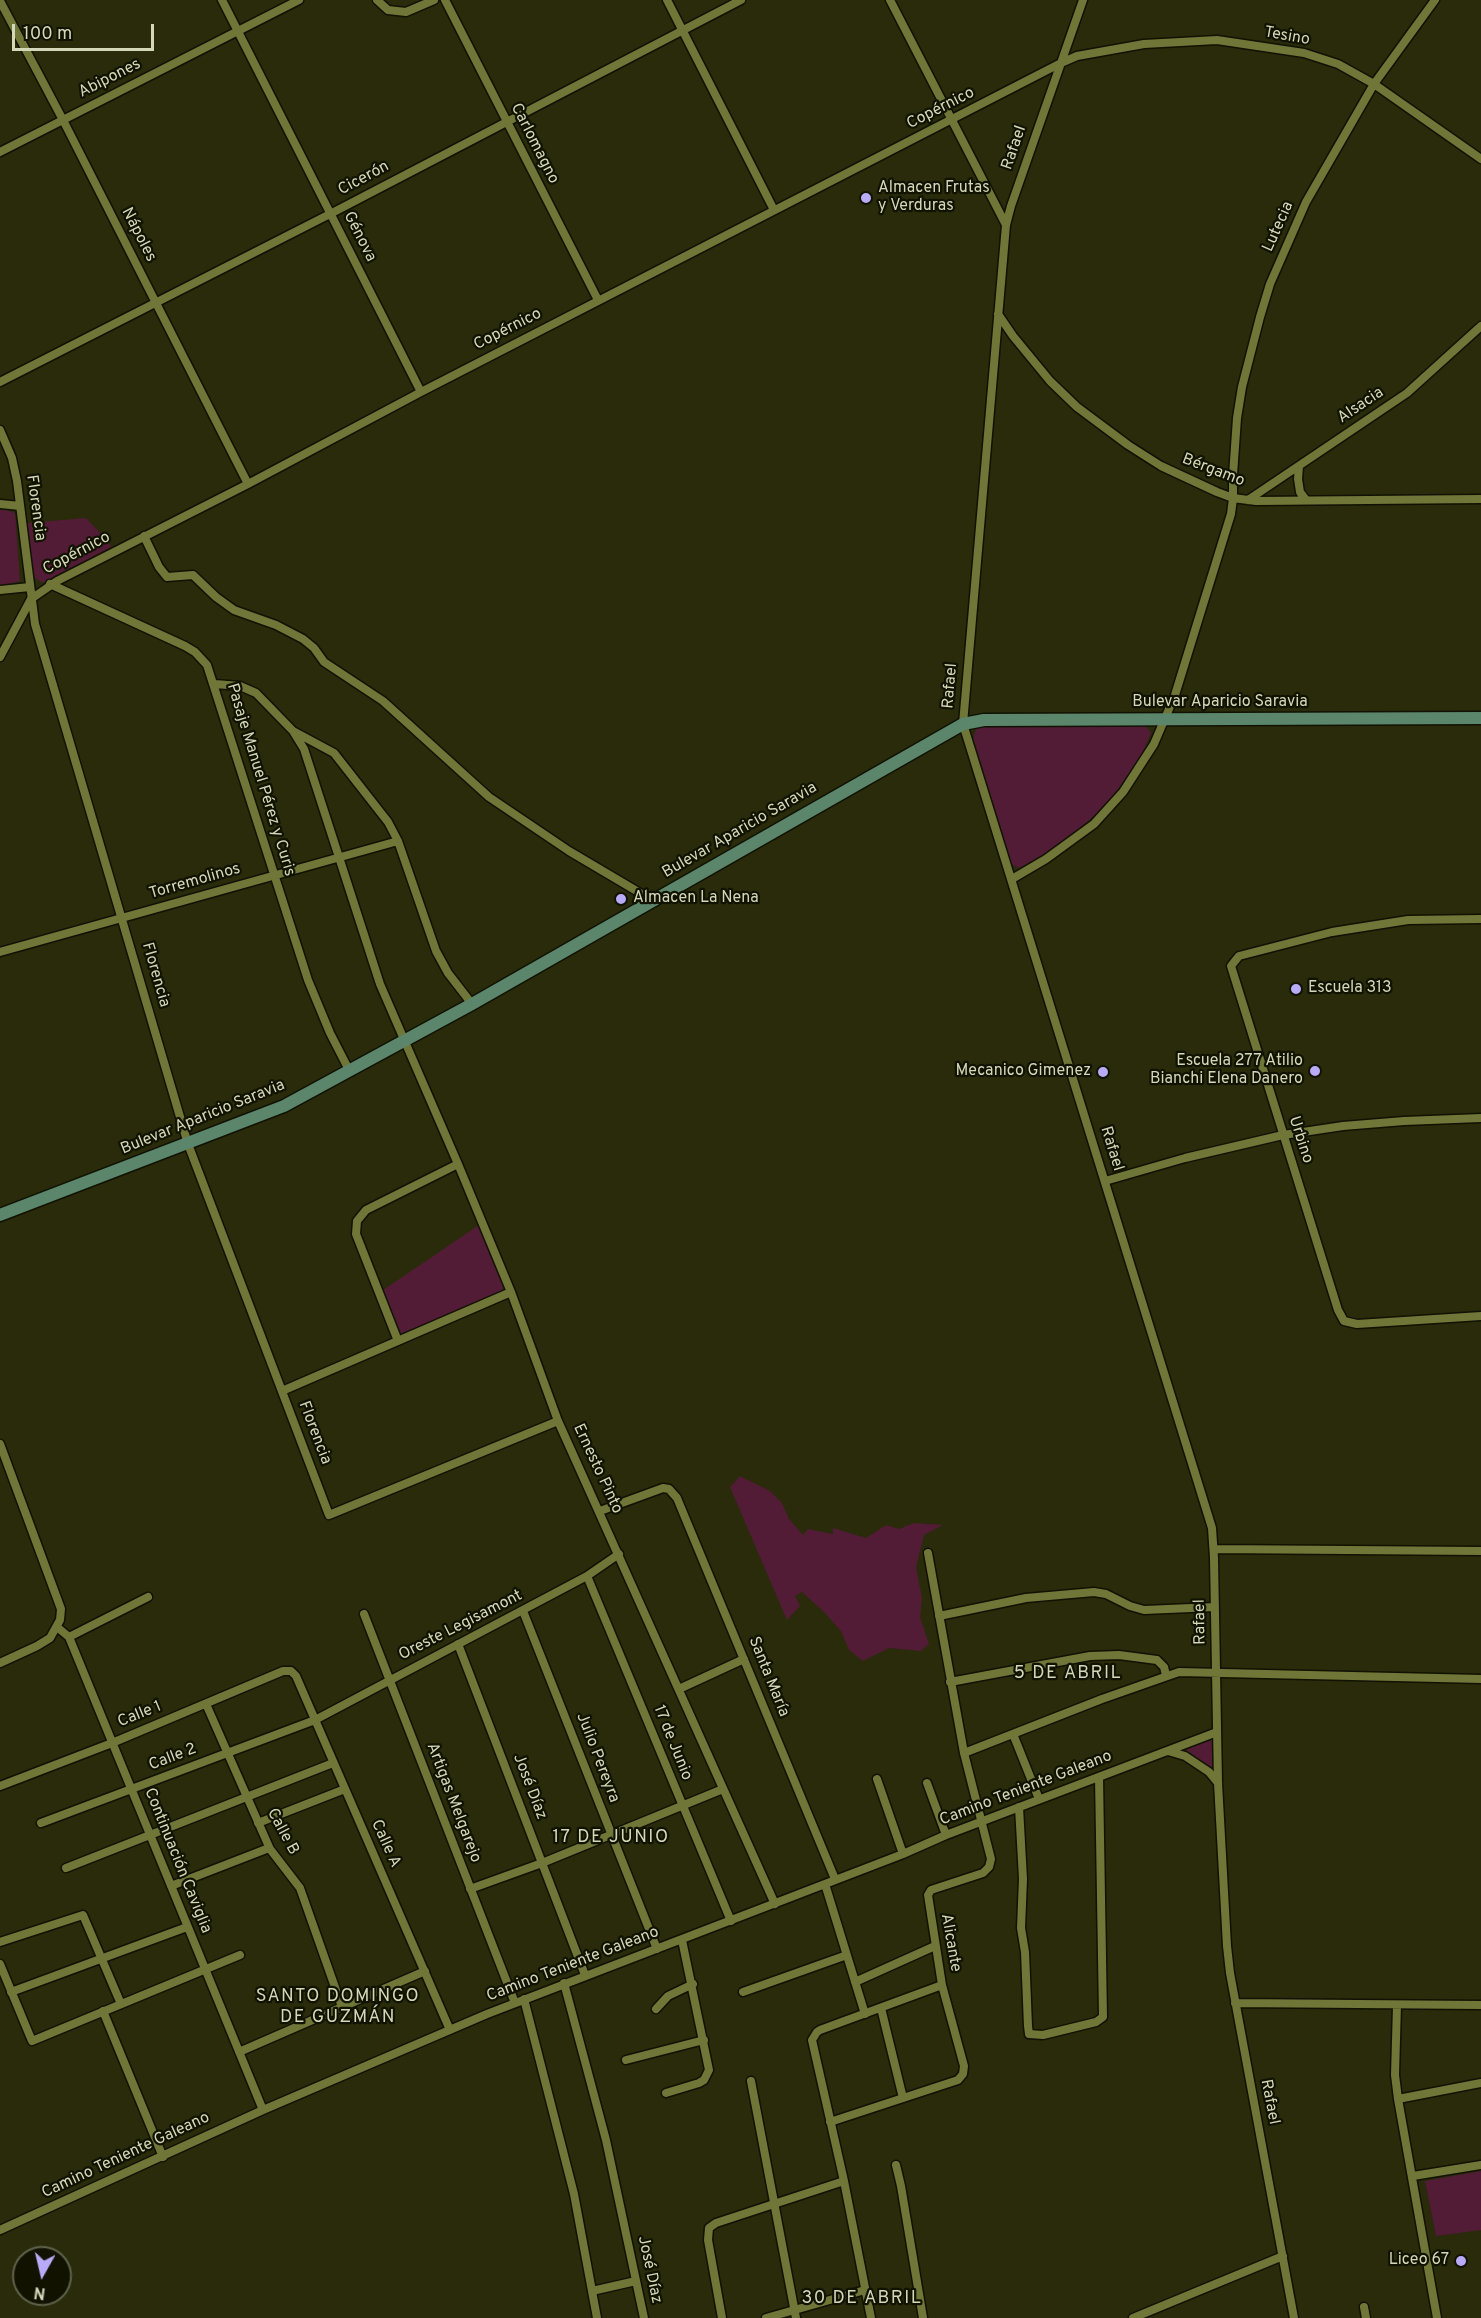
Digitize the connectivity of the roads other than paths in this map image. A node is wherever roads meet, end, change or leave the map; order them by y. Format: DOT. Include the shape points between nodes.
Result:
graph roads {
  1 [pos="222,0"];
  2 [pos="299,0"];
  3 [pos="377,0"];
  4 [pos="434,0"];
  5 [pos="445,0"];
  6 [pos="668,0"];
  7 [pos="741,0"];
  8 [pos="890,0"];
  9 [pos="1083,0"];
  10 [pos="1435,0"];
  11 [pos="0,1"];
  12 [pos="682,30"];
  13 [pos="238,31"];
  14 [pos="1060,63"];
  15 [pos="1374,84"];
  16 [pos="63,120"];
  17 [pos="951,121"];
  18 [pos="506,122"];
  19 [pos="0,152"];
  20 [pos="1481,159"];
  21 [pos="774,210"];
  22 [pos="330,214"];
  23 [pos="1006,225"];
  24 [pos="598,300"];
  25 [pos="155,303"];
  26 [pos="998,313"];
  27 [pos="1481,326"];
  28 [pos="0,382"];
  29 [pos="421,392"];
  30 [pos="0,430"];
  31 [pos="1299,466"];
  32 [pos="248,484"];
  33 [pos="1233,498"];
  34 [pos="1481,499"];
  35 [pos="1248,500"];
  36 [pos="1305,500"];
  37 [pos="0,504"];
  38 [pos="20,506"];
  39 [pos="144,536"];
  40 [pos="50,584"];
  41 [pos="30,587"];
  42 [pos="0,590"];
  43 [pos="31,598"];
  44 [pos="0,657"];
  45 [pos="215,684"];
  46 [pos="1481,718"];
  47 [pos="1165,719"];
  48 [pos="963,724"];
  49 [pos="293,731"];
  50 [pos="398,841"];
  51 [pos="338,858"];
  52 [pos="274,876"];
  53 [pos="1012,879"];
  54 [pos="650,902"];
  55 [pos="123,918"];
  56 [pos="1481,919"];
  57 [pos="0,952"];
  58 [pos="472,1004"];
  59 [pos="405,1041"];
  60 [pos="349,1070"];
  61 [pos="1481,1118"];
  62 [pos="1283,1134"];
  63 [pos="188,1144"];
  64 [pos="458,1164"];
  65 [pos="1105,1181"];
  66 [pos="0,1215"];
  67 [pos="511,1292"];
  68 [pos="1481,1316"];
  69 [pos="398,1341"];
  70 [pos="282,1391"];
  71 [pos="558,1421"];
  72 [pos="0,1444"];
  73 [pos="600,1511"];
  74 [pos="1214,1549"];
  75 [pos="1481,1551"];
  76 [pos="928,1553"];
  77 [pos="618,1554"];
  78 [pos="587,1576"];
  79 [pos="148,1597"];
  80 [pos="1215,1607"];
  81 [pos="523,1611"];
  82 [pos="364,1614"];
  83 [pos="939,1616"];
  84 [pos="57,1627"];
  85 [pos="69,1637"];
  86 [pos="458,1644"];
  87 [pos="744,1659"];
  88 [pos="0,1662"];
  89 [pos="291,1671"];
  90 [pos="1217,1674"];
  91 [pos="1166,1675"];
  92 [pos="390,1679"];
  93 [pos="1481,1679"];
  94 [pos="950,1682"];
  95 [pos="679,1689"];
  96 [pos="206,1704"];
  97 [pos="315,1720"];
  98 [pos="1217,1732"];
  99 [pos="1013,1734"];
  100 [pos="112,1743"];
  101 [pos="1167,1751"];
  102 [pos="227,1753"];
  103 [pos="964,1753"];
  104 [pos="333,1762"];
  105 [pos="1099,1777"];
  106 [pos="877,1779"];
  107 [pos="927,1783"];
  108 [pos="1218,1783"];
  109 [pos="0,1786"];
  110 [pos="345,1789"];
  111 [pos="723,1789"];
  112 [pos="131,1790"];
  113 [pos="247,1797"];
  114 [pos="1040,1799"];
  115 [pos="682,1806"];
  116 [pos="1018,1807"];
  117 [pos="982,1821"];
  118 [pos="41,1823"];
  119 [pos="258,1823"];
  120 [pos="150,1835"];
  121 [pos="946,1835"];
  122 [pos="611,1836"];
  123 [pos="270,1848"];
  124 [pos="903,1854"];
  125 [pos="542,1863"];
  126 [pos="66,1868"];
  127 [pos="835,1880"];
  128 [pos="825,1884"];
  129 [pos="171,1886"];
  130 [pos="470,1889"];
  131 [pos="775,1904"];
  132 [pos="731,1921"];
  133 [pos="187,1927"];
  134 [pos="682,1940"];
  135 [pos="0,1942"];
  136 [pos="935,1946"];
  137 [pos="657,1949"];
  138 [pos="240,1954"];
  139 [pos="847,1954"];
  140 [pos="101,1958"];
  141 [pos="0,1964"];
  142 [pos="205,1968"];
  143 [pos="425,1971"];
  144 [pos="585,1975"];
  145 [pos="855,1982"];
  146 [pos="564,1983"];
  147 [pos="693,1984"];
  148 [pos="942,1985"];
  149 [pos="11,1992"];
  150 [pos="743,1992"];
  151 [pos="524,1999"];
  152 [pos="515,2003"];
  153 [pos="1235,2003"];
  154 [pos="121,2004"];
  155 [pos="1397,2005"];
  156 [pos="1481,2005"];
  157 [pos="342,2007"];
  158 [pos="881,2008"];
  159 [pos="656,2009"];
  160 [pos="103,2011"];
  161 [pos="865,2014"];
  162 [pos="450,2030"];
  163 [pos="704,2040"];
  164 [pos="239,2052"];
  165 [pos="626,2060"];
  166 [pos="751,2081"];
  167 [pos="1481,2083"];
  168 [pos="666,2093"];
  169 [pos="903,2098"];
  170 [pos="1398,2099"];
  171 [pos="263,2110"];
  172 [pos="830,2122"];
  173 [pos="163,2157"];
  174 [pos="1481,2164"];
  175 [pos="896,2165"];
  176 [pos="1413,2176"];
  177 [pos="844,2181"];
  178 [pos="774,2204"];
  179 [pos="0,2230"];
  180 [pos="1283,2256"];
  181 [pos="636,2281"];
  182 [pos="865,2289"];
  183 [pos="592,2291"];
  184 [pos="1364,2307"];
  185 [pos="795,2314"];
  186 [pos="597,2318"];
  187 [pos="644,2318"];
  188 [pos="722,2318"];
  189 [pos="766,2318"];
  190 [pos="871,2318"];
  191 [pos="922,2318"];
  192 [pos="1133,2318"];
  193 [pos="1294,2318"];
  194 [pos="1366,2318"];
  195 [pos="1437,2318"];
  1 -- 13 [label="street, Génova"];
  2 -- 13 [label="street, Abipones"];
  3 -- 4 [label="street" via="393,12 412,11"];
  5 -- 18 [label="street, Carlomagno"];
  6 -- 12 [label="street"];
  7 -- 12 [label="street, Cicerón"];
  8 -- 17 [label="street"];
  9 -- 14 [label="street, Rafael"];
  10 -- 15 [label="street, Lutecia"];
  11 -- 16 [label="street, Nápoles"];
  12 -- 18 [label="street, Cicerón"];
  12 -- 21 [label="street"];
  13 -- 16 [label="street, Abipones"];
  13 -- 22 [label="street, Génova"];
  14 -- 15 [label="street, Tesino" via="1077,56 1144,44 1217,40 1304,53 1338,64"];
  14 -- 17 [label="street, Copérnico"];
  14 -- 23 [label="street, Rafael"];
  15 -- 20 [label="street, Tesino"];
  15 -- 33 [label="street, Lutecia" via="1306,202 1270,284 1242,387"];
  16 -- 19 [label="street, Abipones"];
  16 -- 25 [label="street, Nápoles"];
  17 -- 21 [label="street, Copérnico"];
  17 -- 23 [label="street"];
  18 -- 22 [label="street, Cicerón"];
  18 -- 24 [label="street, Carlomagno"];
  21 -- 24 [label="street, Copérnico"];
  22 -- 25 [label="street, Cicerón"];
  22 -- 29 [label="street, Génova"];
  23 -- 26 [label="street, Rafael"];
  24 -- 29 [label="street, Copérnico"];
  25 -- 28 [label="street, Cicerón"];
  25 -- 32 [label="street, Nápoles"];
  26 -- 33 [label="street, Bérgamo" via="1050,381 1098,424 1177,475"];
  26 -- 48 [label="street, Rafael"];
  27 -- 31 [label="street, Alsacia" via="1407,393"];
  29 -- 32 [label="street, Copérnico"];
  30 -- 38 [label="street, Florencia" via="12,458"];
  31 -- 35 [label="street, Alsacia"];
  31 -- 36 [label="street" via="1300,492"];
  32 -- 39 [label="street, Copérnico"];
  33 -- 35 [label="street, Bérgamo"];
  33 -- 47 [label="street"];
  34 -- 36 [label="street, Bérgamo"];
  35 -- 36 [label="street, Bérgamo"];
  37 -- 38 [label="street"];
  38 -- 41 [label="street, Florencia"];
  39 -- 40 [label="street, Copérnico"];
  39 -- 54 [label="street" via="167,577 193,575 234,610 268,621 303,639 324,662 383,701 489,797"];
  40 -- 43 [label="street, Copérnico"];
  40 -- 45 [label="street, Pasaje Manuel Pérez y Curis" via="195,652 207,664"];
  41 -- 42 [label="street"];
  41 -- 43 [label="street, Florencia"];
  43 -- 44 [label="street, Copérnico"];
  43 -- 55 [label="street, Florencia" via="35,624"];
  45 -- 49 [label="street" via="240,686 256,693"];
  45 -- 52 [label="street, Pasaje Manuel Pérez y Curis"];
  46 -- 47 [label="street, Bulevar Aparicio Saravia"];
  47 -- 48 [label="street, Bulevar Aparicio Saravia" via="984,720"];
  47 -- 53 [label="street" via="1148,756 1108,809 1079,837"];
  48 -- 53 [label="street, Rafael"];
  48 -- 54 [label="street, Bulevar Aparicio Saravia"];
  49 -- 50 [label="street" via="333,753 388,822"];
  49 -- 51 [label="street, Ernesto Pinto" via="304,749"];
  50 -- 51 [label="street, Torremolinos"];
  50 -- 58 [label="street" via="436,951"];
  51 -- 52 [label="street, Torremolinos"];
  51 -- 59 [label="street, Ernesto Pinto" via="380,984"];
  52 -- 55 [label="street, Torremolinos"];
  52 -- 60 [label="street, Pasaje Manuel Pérez y Curis" via="309,980"];
  53 -- 65 [label="street, Rafael"];
  54 -- 58 [label="street, Bulevar Aparicio Saravia"];
  55 -- 57 [label="street, Torremolinos"];
  55 -- 63 [label="street, Florencia"];
  56 -- 62 [label="street, Urbino" via="1408,920 1332,932 1239,956 1230,966"];
  58 -- 59 [label="street, Bulevar Aparicio Saravia"];
  59 -- 60 [label="street, Bulevar Aparicio Saravia"];
  59 -- 64 [label="street, Ernesto Pinto"];
  60 -- 63 [label="street, Bulevar Aparicio Saravia" via="284,1106"];
  61 -- 62 [label="street" via="1404,1121"];
  62 -- 65 [label="street"];
  62 -- 68 [label="street, Urbino" via="1344,1321 1357,1324"];
  63 -- 66 [label="street, Bulevar Aparicio Saravia"];
  63 -- 70 [label="street, Florencia"];
  64 -- 67 [label="street, Ernesto Pinto"];
  64 -- 69 [label="street" via="366,1210 357,1221 356,1234"];
  65 -- 74 [label="street, Rafael" via="1208,1515"];
  67 -- 69 [label="street"];
  67 -- 71 [label="street, Ernesto Pinto"];
  69 -- 70 [label="street"];
  70 -- 71 [label="street, Florencia" via="329,1515"];
  71 -- 73 [label="street, Ernesto Pinto"];
  72 -- 84 [label="street" via="60,1602"];
  73 -- 77 [label="street, Ernesto Pinto"];
  73 -- 87 [label="street, Santa María" via="657,1490 669,1490 677,1498"];
  74 -- 75 [label="street"];
  74 -- 80 [label="street, Rafael"];
  76 -- 83 [label="street"];
  77 -- 78 [label="street, Oreste Legisamont"];
  77 -- 95 [label="street, Ernesto Pinto"];
  78 -- 81 [label="street, Oreste Legisamont"];
  78 -- 115 [label="street, 17 de Junio"];
  79 -- 85 [label="street"];
  80 -- 83 [label="street" via="1144,1611 1094,1592 1026,1598"];
  80 -- 90 [label="street, Rafael"];
  81 -- 86 [label="street, Oreste Legisamont"];
  81 -- 122 [label="street, Julio Pereyra"];
  82 -- 92 [label="street, Artigas Melgarejo"];
  83 -- 94 [label="street"];
  84 -- 85 [label="street, Continuación Caviglia"];
  84 -- 88 [label="street" via="45,1642"];
  85 -- 100 [label="street, Continuación Caviglia"];
  86 -- 92 [label="street, Oreste Legisamont"];
  86 -- 125 [label="street, José Díaz"];
  87 -- 95 [label="street"];
  87 -- 127 [label="street, Santa María"];
  89 -- 96 [label="street, Calle 1"];
  89 -- 97 [label="street, Calle A"];
  90 -- 91 [label="street"];
  90 -- 93 [label="street"];
  90 -- 98 [label="street, Rafael"];
  91 -- 94 [label="street" via="1157,1660 1119,1655 1090,1656"];
  91 -- 99 [label="street"];
  92 -- 97 [label="street, Oreste Legisamont"];
  92 -- 130 [label="street, Artigas Melgarejo"];
  94 -- 103 [label="street"];
  95 -- 111 [label="street, Ernesto Pinto"];
  96 -- 100 [label="street, Calle 1"];
  96 -- 102 [label="street, Calle B"];
  97 -- 102 [label="street, Calle 2"];
  97 -- 104 [label="street, Calle A"];
  98 -- 101 [label="street, Camino Teniente Galeano"];
  98 -- 108 [label="street, Rafael"];
  99 -- 103 [label="street"];
  99 -- 114 [label="street"];
  100 -- 109 [label="street, Calle 1"];
  100 -- 112 [label="street, Continuación Caviglia"];
  101 -- 105 [label="street, Camino Teniente Galeano"];
  101 -- 108 [label="street" via="1185,1756"];
  102 -- 112 [label="street, Calle 2"];
  102 -- 113 [label="street, Calle B"];
  103 -- 117 [label="street"];
  104 -- 110 [label="street, Calle A"];
  104 -- 113 [label="street"];
  105 -- 114 [label="street, Camino Teniente Galeano"];
  105 -- 116 [label="street" via="1103,2017 1043,2035 1029,2034 1028,2026"];
  106 -- 124 [label="street"];
  107 -- 121 [label="street"];
  108 -- 153 [label="street, Rafael" via="1227,1946"];
  110 -- 119 [label="street"];
  110 -- 143 [label="street, Calle A"];
  111 -- 115 [label="street"];
  111 -- 131 [label="street, Ernesto Pinto"];
  112 -- 118 [label="street, Calle 2"];
  112 -- 120 [label="street, Continuación Caviglia"];
  113 -- 119 [label="street, Calle B"];
  113 -- 120 [label="street"];
  114 -- 116 [label="street, Camino Teniente Galeano"];
  115 -- 122 [label="street"];
  115 -- 132 [label="street, 17 de Junio"];
  116 -- 117 [label="street, Camino Teniente Galeano"];
  117 -- 121 [label="street, Camino Teniente Galeano"];
  117 -- 136 [label="street, Alicante" via="991,1859 989,1867 983,1873 931,1890 928,1895"];
  119 -- 123 [label="street, Calle B"];
  120 -- 126 [label="street"];
  120 -- 129 [label="street, Continuación Caviglia"];
  121 -- 124 [label="street, Camino Teniente Galeano"];
  122 -- 125 [label="street"];
  122 -- 137 [label="street, Julio Pereyra"];
  123 -- 129 [label="street"];
  123 -- 157 [label="street, Calle B" via="300,1888"];
  124 -- 127 [label="street, Camino Teniente Galeano"];
  125 -- 130 [label="street"];
  125 -- 144 [label="street, José Díaz"];
  127 -- 128 [label="street, Camino Teniente Galeano"];
  128 -- 131 [label="street, Camino Teniente Galeano"];
  128 -- 139 [label="street"];
  129 -- 133 [label="street, Continuación Caviglia"];
  130 -- 152 [label="street, Artigas Melgarejo"];
  131 -- 132 [label="street, Camino Teniente Galeano"];
  132 -- 134 [label="street, Camino Teniente Galeano"];
  133 -- 140 [label="street"];
  133 -- 142 [label="street, Continuación Caviglia"];
  134 -- 137 [label="street, Camino Teniente Galeano"];
  134 -- 147 [label="street"];
  135 -- 140 [label="street" via="83,1914"];
  136 -- 145 [label="street"];
  136 -- 148 [label="street, Alicante"];
  137 -- 144 [label="street, Camino Teniente Galeano"];
  138 -- 142 [label="street"];
  139 -- 145 [label="street"];
  139 -- 150 [label="street"];
  140 -- 149 [label="street"];
  140 -- 154 [label="street"];
  141 -- 149 [label="street"];
  142 -- 154 [label="street"];
  142 -- 164 [label="street, Continuación Caviglia"];
  143 -- 157 [label="street"];
  143 -- 162 [label="street, Calle A"];
  144 -- 146 [label="street, Camino Teniente Galeano"];
  145 -- 161 [label="street"];
  146 -- 151 [label="street, Camino Teniente Galeano"];
  146 -- 181 [label="street, José Díaz" via="606,2140"];
  147 -- 159 [label="street" via="668,1996"];
  147 -- 163 [label="street"];
  148 -- 158 [label="street"];
  148 -- 169 [label="street, Alicante" via="963,2074 958,2080"];
  149 -- 160 [label="street" via="32,2041"];
  151 -- 152 [label="street, Camino Teniente Galeano"];
  151 -- 183 [label="street" via="574,2194"];
  152 -- 162 [label="street, Camino Teniente Galeano"];
  153 -- 155 [label="street"];
  153 -- 180 [label="street, Rafael"];
  154 -- 160 [label="street"];
  155 -- 156 [label="street"];
  155 -- 170 [label="street"];
  157 -- 164 [label="street"];
  158 -- 161 [label="street"];
  158 -- 169 [label="street"];
  160 -- 173 [label="street"];
  161 -- 172 [label="street" via="814,2035"];
  162 -- 171 [label="street, Camino Teniente Galeano"];
  163 -- 165 [label="street"];
  163 -- 168 [label="street" via="707,2076 699,2083"];
  164 -- 171 [label="street, Continuación Caviglia"];
  166 -- 178 [label="street"];
  167 -- 170 [label="street"];
  169 -- 172 [label="street"];
  170 -- 176 [label="street"];
  171 -- 173 [label="street, Camino Teniente Galeano"];
  172 -- 177 [label="street"];
  173 -- 179 [label="street, Camino Teniente Galeano"];
  174 -- 176 [label="street"];
  175 -- 191 [label="street"];
  176 -- 195 [label="street"];
  177 -- 178 [label="street"];
  177 -- 182 [label="street"];
  178 -- 185 [label="street"];
  178 -- 188 [label="street" via="709,2228"];
  180 -- 192 [label="street"];
  180 -- 193 [label="street, Rafael"];
  181 -- 183 [label="street"];
  181 -- 187 [label="street, José Díaz"];
  182 -- 185 [label="street"];
  182 -- 190 [label="street"];
  183 -- 186 [label="street"];
  184 -- 194 [label="street"];
  185 -- 189 [label="street"];
}
